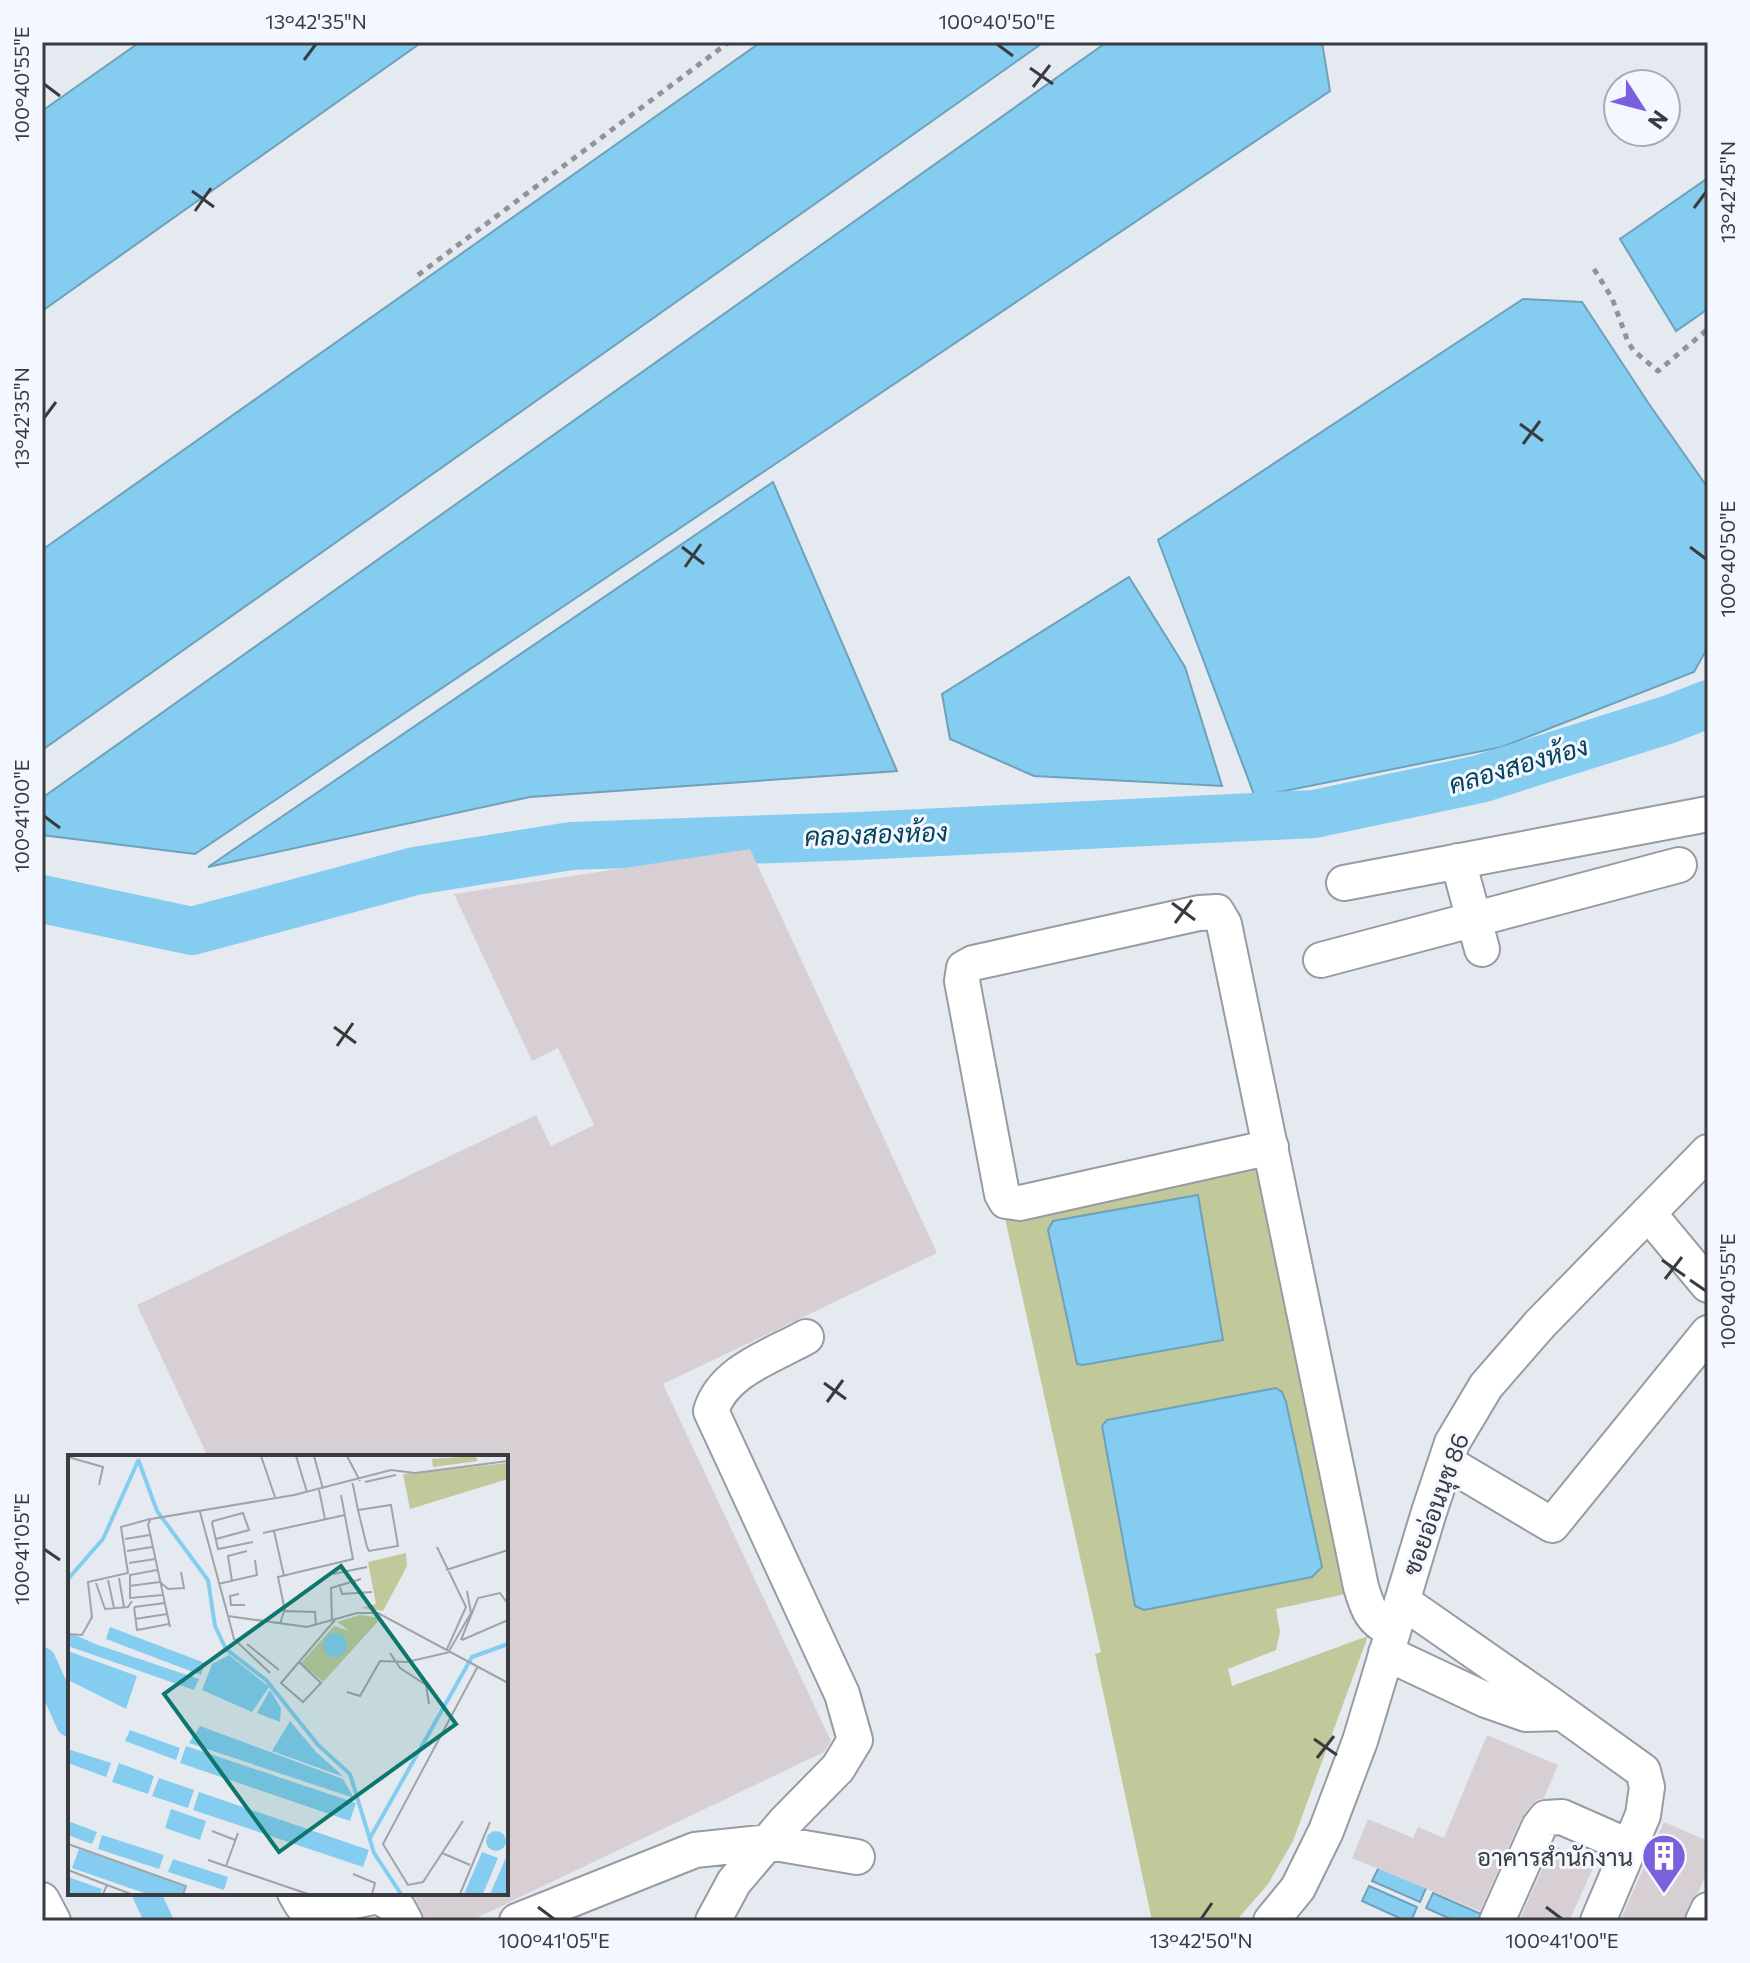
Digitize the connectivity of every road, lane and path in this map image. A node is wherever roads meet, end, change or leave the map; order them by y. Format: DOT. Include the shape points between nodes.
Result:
graph roads {
  1 [pos="729,42"];
  2 [pos="1594,269"];
  3 [pos="418,275"];
  4 [pos="1708,329"];
  5 [pos="1708,814"];
  6 [pos="1458,861"];
  7 [pos="1679,865"];
  8 [pos="1344,883"];
  9 [pos="1478,934"];
  10 [pos="1321,960"];
  11 [pos="1271,1147"];
  12 [pos="1708,1152"];
  13 [pos="1648,1213"];
  14 [pos="1708,1285"];
  15 [pos="1708,1333"];
  16 [pos="806,1337"];
  17 [pos="1446,1462"];
  18 [pos="1394,1628"];
  19 [pos="1563,1713"];
  20 [pos="769,1842"];
  21 [pos="1630,1847"];
  22 [pos="857,1857"];
  23 [pos="296,1895"];
  24 [pos="42,1900"];
  25 [pos="1708,1910"];
  26 [pos="53,1921"];
  27 [pos="405,1921"];
  28 [pos="517,1921"];
  29 [pos="713,1921"];
  30 [pos="1271,1921"];
  31 [pos="1497,1921"];
  32 [pos="1598,1921"];
  33 [pos="1703,1921"];
  1 -- 3 [label="path"];
  2 -- 4 [label="path" via="1612,298 1628,342 1658,371"];
  5 -- 6 [label="street"];
  6 -- 8 [label="street"];
  6 -- 9 [label="street"];
  7 -- 9 [label="street"];
  9 -- 10 [label="street"];
  11 -- 11 [label="street" via="1020,1203 1006,1201 962,981 964,968 1217,912 1224,924"];
  11 -- 18 [label="street" via="1361,1587 1378,1623"];
  12 -- 13 [label="street, ซอยอ่อนนุช 86"];
  13 -- 14 [label="street"];
  13 -- 17 [label="street, ซอยอ่อนนุช 86" via="1486,1386"];
  15 -- 17 [label="street" via="1552,1525"];
  16 -- 20 [label="street" via="736,1374 711,1411 842,1694 855,1740 838,1768"];
  17 -- 18 [label="street, ซอยอ่อนนุช 86"];
  18 -- 19 [label="street"];
  18 -- 19 [label="street" via="1500,1705 1526,1714"];
  18 -- 30 [label="street, ซอยอ่อนนุช 86" via="1326,1831 1298,1888"];
  19 -- 21 [label="street" via="1643,1771 1646,1799"];
  20 -- 22 [label="street"];
  20 -- 28 [label="street" via="695,1850"];
  20 -- 29 [label="street" via="734,1882"];
  21 -- 31 [label="street" via="1562,1817 1546,1818"];
  21 -- 32 [label="street"];
  23 -- 27 [label="street" via="302,1905 324,1907 378,1896 398,1908"];
  24 -- 26 [label="street"];
  25 -- 33 [label="street"];
}
